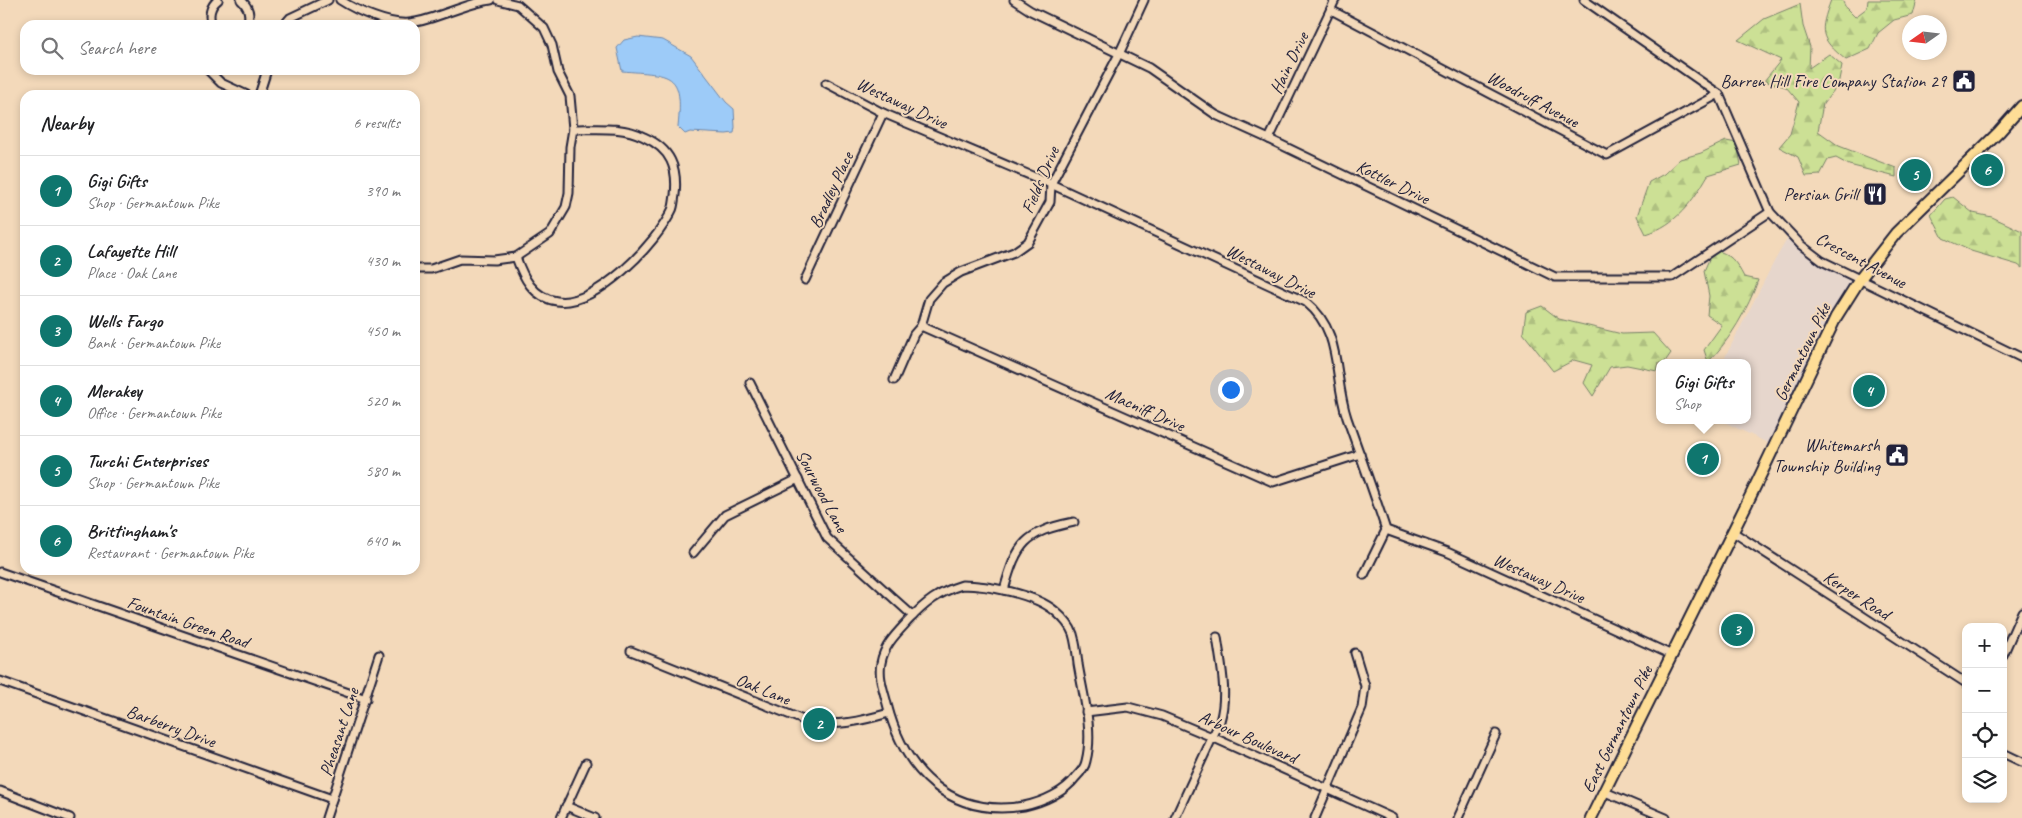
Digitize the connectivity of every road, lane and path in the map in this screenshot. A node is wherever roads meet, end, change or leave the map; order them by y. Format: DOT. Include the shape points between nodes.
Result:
graph roads {
  1 [pos="218,0"];
  2 [pos="241,0"];
  3 [pos="328,0"];
  4 [pos="340,0"];
  5 [pos="491,0"];
  6 [pos="498,0"];
  7 [pos="1014,0"];
  8 [pos="1144,0"];
  9 [pos="1335,0"];
  10 [pos="1584,0"];
  11 [pos="1331,10"];
  12 [pos="210,20"];
  13 [pos="249,20"];
  14 [pos="288,20"];
  15 [pos="391,20"];
  16 [pos="420,20"];
  17 [pos="1120,52"];
  18 [pos="213,75"];
  19 [pos="266,75"];
  20 [pos="826,84"];
  21 [pos="236,90"];
  22 [pos="261,90"];
  23 [pos="1719,94"];
  24 [pos="2022,106"];
  25 [pos="883,113"];
  26 [pos="573,129"];
  27 [pos="1269,139"];
  28 [pos="1051,184"];
  29 [pos="1770,212"];
  30 [pos="516,257"];
  31 [pos="420,269"];
  32 [pos="1860,279"];
  33 [pos="805,280"];
  34 [pos="921,326"];
  35 [pos="2022,358"];
  36 [pos="894,380"];
  37 [pos="750,383"];
  38 [pos="1360,454"];
  39 [pos="798,479"];
  40 [pos="1074,522"];
  41 [pos="1386,530"];
  42 [pos="1733,532"];
  43 [pos="693,553"];
  44 [pos="0,572"];
  45 [pos="1364,575"];
  46 [pos="1004,590"];
  47 [pos="2022,612"];
  48 [pos="914,616"];
  49 [pos="1217,637"];
  50 [pos="2007,645"];
  51 [pos="631,651"];
  52 [pos="1355,652"];
  53 [pos="1672,654"];
  54 [pos="379,655"];
  55 [pos="1962,680"];
  56 [pos="0,681"];
  57 [pos="366,699"];
  58 [pos="889,712"];
  59 [pos="1086,712"];
  60 [pos="1496,734"];
  61 [pos="1212,737"];
  62 [pos="2007,755"];
  63 [pos="2022,762"];
  64 [pos="586,763"];
  65 [pos="1327,789"];
  66 [pos="0,792"];
  67 [pos="1605,792"];
  68 [pos="332,799"];
  69 [pos="566,806"];
  70 [pos="70,818"];
  71 [pos="326,818"];
  72 [pos="561,818"];
  73 [pos="594,818"];
  74 [pos="1175,818"];
  75 [pos="1315,818"];
  76 [pos="1392,818"];
  77 [pos="1458,818"];
  78 [pos="1591,818"];
  79 [pos="1666,818"];
  1 -- 12 [label="street" via="211,9"];
  2 -- 13 [label="street" via="248,7"];
  3 -- 14 [label="street"];
  4 -- 15 [label="street" via="353,9"];
  5 -- 16 [label="street"];
  6 -- 26 [label="street" via="518,4 544,28 558,72 570,96"];
  7 -- 17 [label="street, Kottler Drive"];
  8 -- 17 [label="street, Fields Drive"];
  9 -- 11 [label="street, Hain Drive"];
  10 -- 23 [label="street"];
  11 -- 23 [label="street, Woodruff Avenue" via="1607,155"];
  11 -- 27 [label="street, Hain Drive"];
  17 -- 27 [label="street, Kottler Drive" via="1149,68 1216,115"];
  17 -- 28 [label="street, Fields Drive"];
  18 -- 21 [label="street"];
  19 -- 22 [label="street"];
  20 -- 25 [label="street, Westaway Drive"];
  23 -- 29 [label="street, Crescent Avenue"];
  24 -- 32 [label="main road, Germantown Pike" via="1896,234"];
  25 -- 28 [label="street, Westaway Drive"];
  25 -- 33 [label="street, Bradley Place"];
  26 -- 30 [label="street" via="566,207 550,234"];
  26 -- 30 [label="street" via="624,130 659,145 672,159 677,180 673,208 662,229 638,256 586,296 570,301 550,299 530,288"];
  27 -- 29 [label="street, Kottler Drive" via="1555,277 1672,277"];
  28 -- 34 [label="street, Fields Drive" via="1050,202 1028,242 1014,252 961,272 944,283 929,299"];
  28 -- 38 [label="street, Westaway Drive" via="1306,302 1326,325 1333,341 1346,416"];
  29 -- 32 [label="street, Crescent Avenue" via="1822,261"];
  30 -- 31 [label="street" via="460,259 431,269"];
  32 -- 35 [label="street, Crescent Avenue"];
  32 -- 42 [label="main road, Germantown Pike" via="1836,317"];
  34 -- 36 [label="street, Fields Drive" via="914,334"];
  34 -- 38 [label="street, Macniff Drive" via="1274,482"];
  37 -- 39 [label="street, Sourwood Lane"];
  38 -- 41 [label="street, Westaway Drive"];
  39 -- 43 [label="street" via="726,515"];
  39 -- 48 [label="street, Sourwood Lane" via="832,544"];
  40 -- 46 [label="street" via="1047,528 1022,546 1014,557"];
  41 -- 45 [label="street"];
  41 -- 53 [label="street, Westaway Drive" via="1447,552"];
  42 -- 53 [label="main road, Germantown Pike"];
  42 -- 55 [label="street, Kerper Road"];
  44 -- 57 [label="street, Fountain Green Road"];
  46 -- 48 [label="street" via="972,585 950,588 930,599"];
  46 -- 59 [label="street" via="1046,604 1068,625 1076,646"];
  47 -- 50 [label="street"];
  48 -- 58 [label="street" via="891,639 881,662 880,673"];
  49 -- 61 [label="street" via="1224,700 1220,721"];
  51 -- 58 [label="street, Oak Lane" via="808,722 823,725 849,723"];
  52 -- 65 [label="street" via="1364,678 1364,700"];
  53 -- 67 [label="main road, East Germantown Pike"];
  54 -- 57 [label="street, Pheasant Lane"];
  56 -- 68 [label="street, Barberry Drive"];
  57 -- 68 [label="street, Pheasant Lane"];
  58 -- 59 [label="street" via="905,751 932,785 969,804 1001,809 1032,804 1057,793 1075,780 1086,762"];
  59 -- 61 [label="street, Arbour Boulevard" via="1117,707 1143,710"];
  60 -- 77 [label="street"];
  61 -- 65 [label="street, Arbour Boulevard"];
  61 -- 74 [label="street"];
  62 -- 63 [label="street"];
  64 -- 69 [label="street"];
  65 -- 75 [label="street"];
  65 -- 76 [label="street, Arbour Boulevard"];
  66 -- 70 [label="street"];
  67 -- 78 [label="main road, East Germantown Pike"];
  67 -- 79 [label="street"];
  68 -- 71 [label="street, Pheasant Lane"];
  69 -- 72 [label="street"];
  69 -- 73 [label="street"];
}
